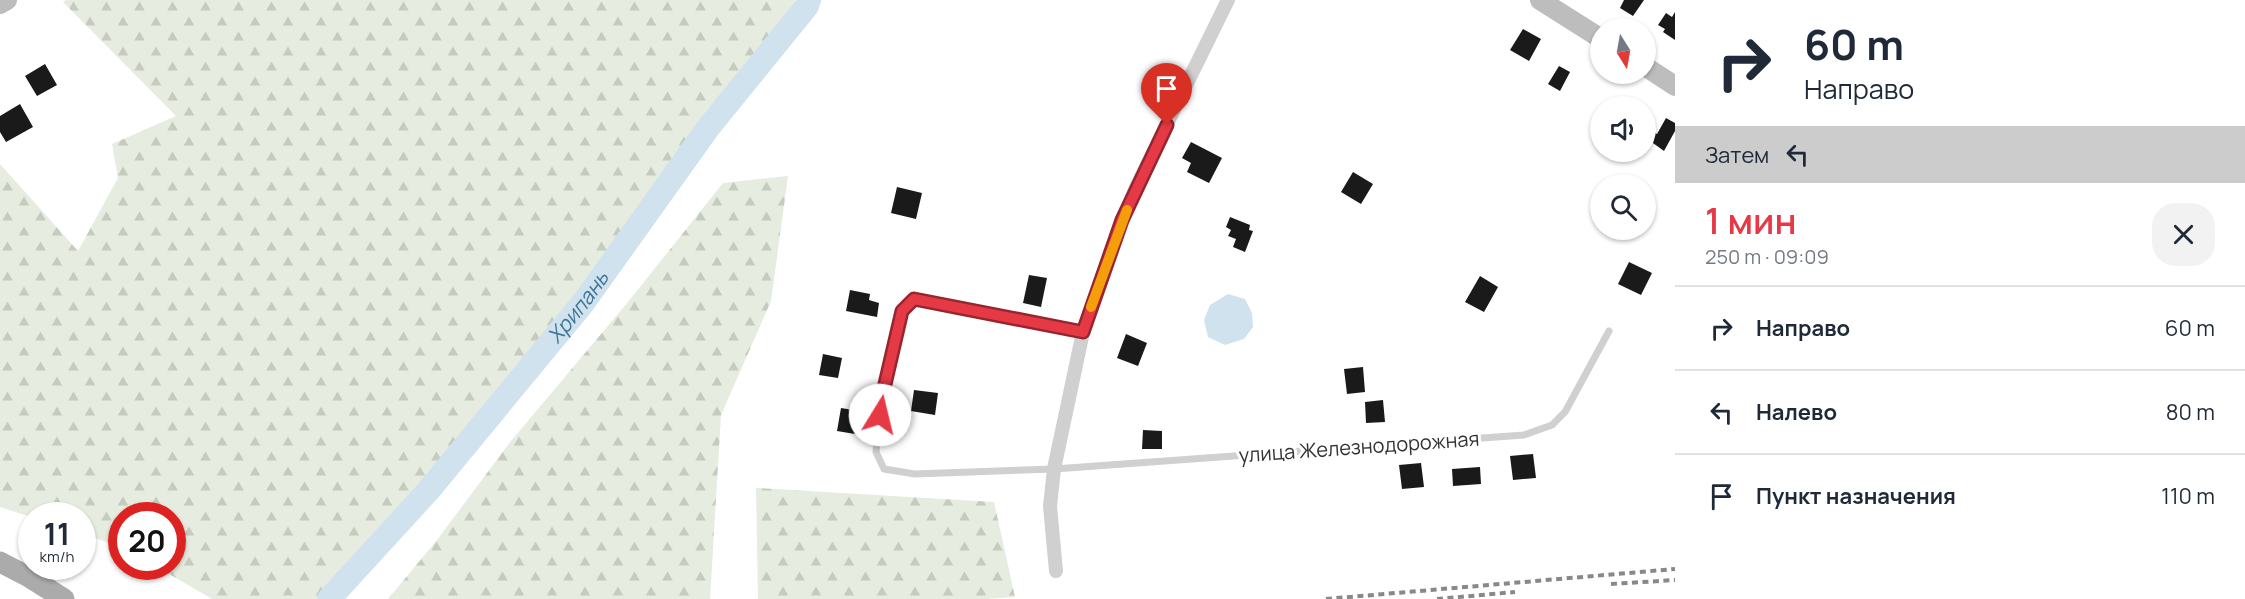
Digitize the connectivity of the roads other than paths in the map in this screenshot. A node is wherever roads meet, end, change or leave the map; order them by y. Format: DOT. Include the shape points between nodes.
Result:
graph roads {
  1 [pos="6,0"];
  2 [pos="1228,0"];
  3 [pos="1540,0"];
  4 [pos="0,4"];
  5 [pos="1590,32"];
  6 [pos="1656,74"];
  7 [pos="1675,86"];
  8 [pos="1609,331"];
  9 [pos="1083,332"];
  10 [pos="1054,469"];
  11 [pos="0,562"];
  12 [pos="1056,571"];
  13 [pos="64,599"];
  1 -- 4 [label="main road"];
  2 -- 9 [label="street" via="1136,187"];
  3 -- 5 [label="main road"];
  6 -- 7 [label="main road"];
  8 -- 10 [label="lane, улица Железнодорожная" via="1565,412 1551,425 1524,435"];
  9 -- 10 [label="street"];
  9 -- 10 [label="lane, улица Железнодорожная" via="914,299 902,311 882,397 876,452 884,469 915,474"];
  10 -- 12 [label="street" via="1050,506"];
  11 -- 13 [label="main road"];
}
